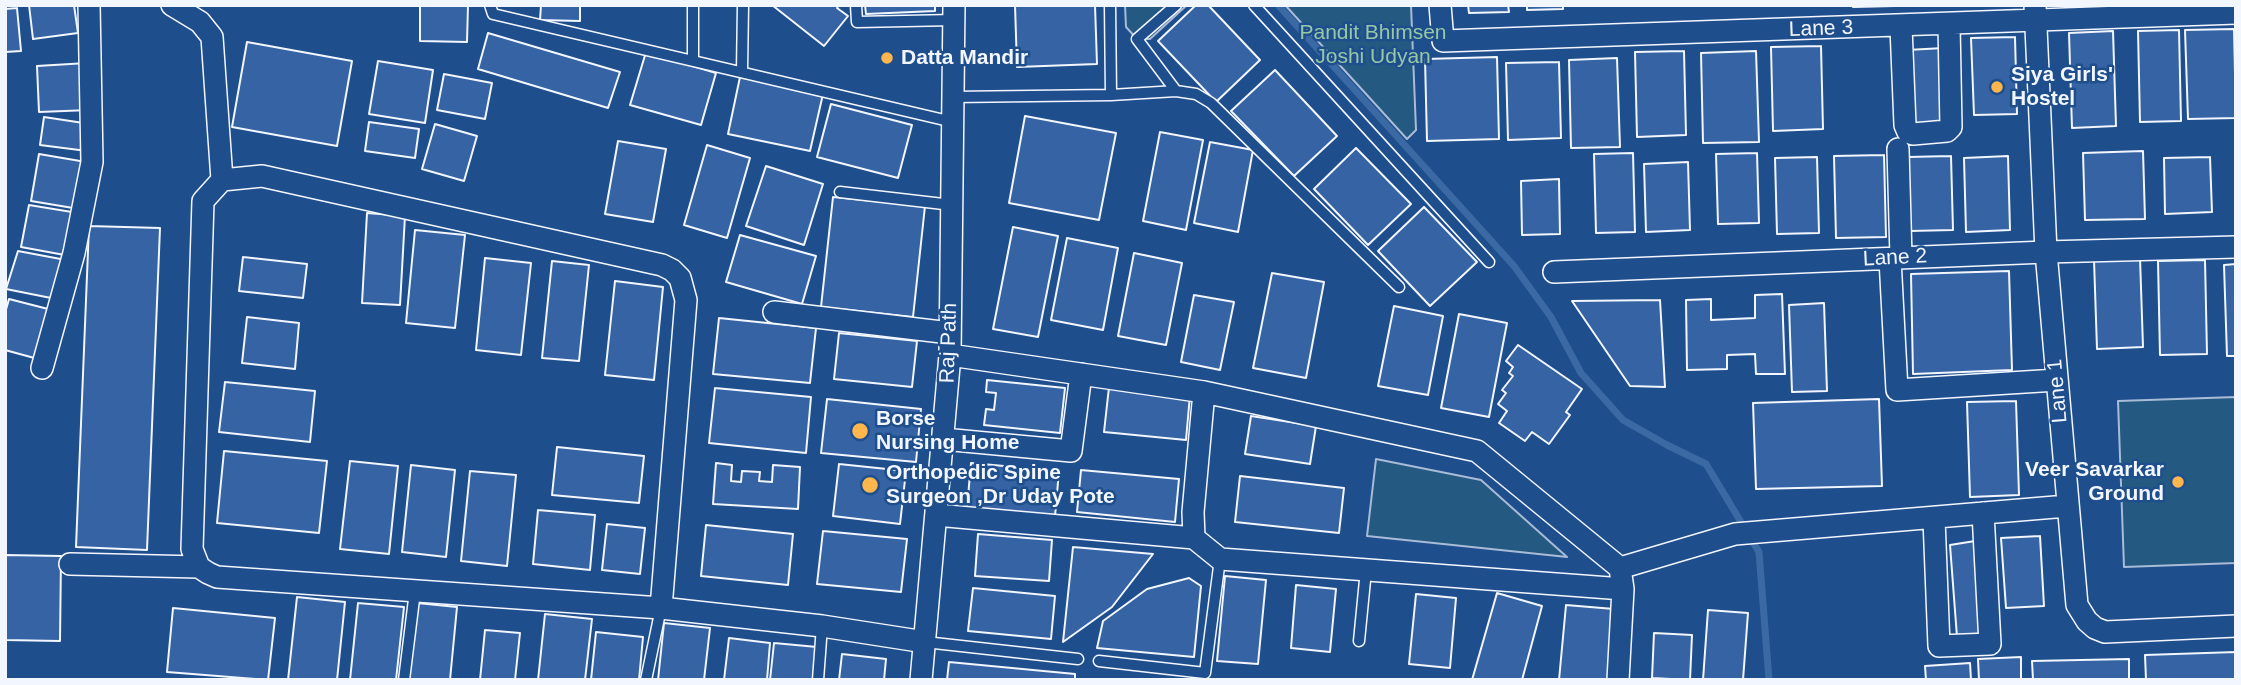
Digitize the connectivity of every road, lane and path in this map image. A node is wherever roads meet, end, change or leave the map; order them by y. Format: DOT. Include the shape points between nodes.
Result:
graph roads {
  1 [pos="89,5"];
  2 [pos="172,5"];
  3 [pos="490,5"];
  4 [pos="511,5"];
  5 [pos="693,5"];
  6 [pos="743,5"];
  7 [pos="856,5"];
  8 [pos="1110,5"];
  9 [pos="1176,5"];
  10 [pos="1254,5"];
  11 [pos="1440,5"];
  12 [pos="954,12"];
  13 [pos="2036,13"];
  14 [pos="2236,13"];
  15 [pos="511,18"];
  16 [pos="1949,32"];
  17 [pos="1901,33"];
  18 [pos="693,60"];
  19 [pos="742,71"];
  20 [pos="1176,91"];
  21 [pos="1111,95"];
  22 [pos="953,97"];
  23 [pos="953,122"];
  24 [pos="1898,149"];
  25 [pos="222,180"];
  26 [pos="839,192"];
  27 [pos="952,205"];
  28 [pos="2236,247"];
  29 [pos="2046,252"];
  30 [pos="1896,258"];
  31 [pos="1489,261"];
  32 [pos="1554,272"];
  33 [pos="1399,286"];
  34 [pos="774,312"];
  35 [pos="950,333"];
  36 [pos="950,355"];
  37 [pos="42,368"];
  38 [pos="1082,374"];
  39 [pos="2057,380"];
  40 [pos="1204,392"];
  41 [pos="943,439"];
  42 [pos="2067,506"];
  43 [pos="1983,513"];
  44 [pos="936,515"];
  45 [pos="1934,519"];
  46 [pos="1194,538"];
  47 [pos="1220,559"];
  48 [pos="71,564"];
  49 [pos="199,567"];
  50 [pos="1366,570"];
  51 [pos="1621,578"];
  52 [pos="415,591"];
  53 [pos="661,608"];
  54 [pos="822,625"];
  55 [pos="2236,626"];
  56 [pos="1359,641"];
  57 [pos="925,642"];
  58 [pos="1078,659"];
  59 [pos="1099,661"];
  60 [pos="404,680"];
  61 [pos="646,680"];
  62 [pos="818,680"];
  63 [pos="921,680"];
  64 [pos="1618,680"];
  1 -- 37 [label="street" via="92,162 74,253"];
  2 -- 25 [label="street" via="200,22 212,37"];
  3 -- 15 [label="lane" via="494,14"];
  4 -- 15 [label="lane"];
  5 -- 18 [label="lane"];
  6 -- 19 [label="lane"];
  7 -- 12 [label="lane" via="857,22"];
  8 -- 21 [label="lane"];
  9 -- 20 [label="lane" via="1137,39"];
  10 -- 31 [label="lane"];
  11 -- 17 [label="street, Lane 3" via="1443,41"];
  12 -- 22 [label="street, Raj Path"];
  13 -- 14 [label="street, Lane 3"];
  13 -- 16 [label="street, Lane 3"];
  13 -- 29 [label="street, Lane 1"];
  15 -- 18 [label="lane"];
  16 -- 17 [label="street, Lane 3"];
  16 -- 17 [label="street" via="1951,127 1913,134 1905,125"];
  18 -- 19 [label="lane"];
  19 -- 23 [label="lane"];
  20 -- 21 [label="lane"];
  20 -- 33 [label="lane" via="1196,94 1211,103"];
  21 -- 22 [label="lane"];
  22 -- 23 [label="street, Raj Path"];
  23 -- 27 [label="street, Raj Path"];
  24 -- 30 [label="street"];
  25 -- 49 [label="street" via="204,201 192,548"];
  25 -- 53 [label="street" via="262,176 672,270 680,278 687,300"];
  26 -- 27 [label="lane"];
  27 -- 35 [label="street, Raj Path"];
  28 -- 29 [label="street, Lane 2"];
  29 -- 30 [label="street, Lane 2"];
  29 -- 39 [label="street, Lane 1"];
  30 -- 32 [label="street, Lane 2"];
  30 -- 39 [label="street" via="1897,390"];
  34 -- 35 [label="street"];
  35 -- 36 [label="street, Raj Path"];
  36 -- 38 [label="street"];
  36 -- 41 [label="street, Raj Path"];
  38 -- 40 [label="street"];
  38 -- 41 [label="street" via="1071,451"];
  39 -- 42 [label="street, Lane 1"];
  40 -- 46 [label="street"];
  40 -- 51 [label="street" via="1477,451"];
  41 -- 44 [label="street, Raj Path"];
  42 -- 43 [label="street"];
  42 -- 55 [label="street, Lane 1" via="2077,605 2095,628 2105,632"];
  43 -- 45 [label="street"];
  43 -- 45 [label="street" via="1990,645 1939,646"];
  44 -- 46 [label="street"];
  44 -- 57 [label="street, Raj Path"];
  45 -- 51 [label="street" via="1735,534"];
  46 -- 47 [label="street"];
  47 -- 50 [label="street"];
  47 -- 59 [label="lane" via="1205,673"];
  48 -- 49 [label="street"];
  49 -- 52 [label="street" via="217,577"];
  50 -- 51 [label="street"];
  50 -- 56 [label="lane"];
  51 -- 64 [label="street"];
  52 -- 53 [label="street"];
  52 -- 60 [label="lane"];
  53 -- 54 [label="street"];
  53 -- 61 [label="lane"];
  54 -- 57 [label="street"];
  54 -- 62 [label="lane"];
  57 -- 58 [label="lane"];
  57 -- 63 [label="street, Raj Path"];
}
